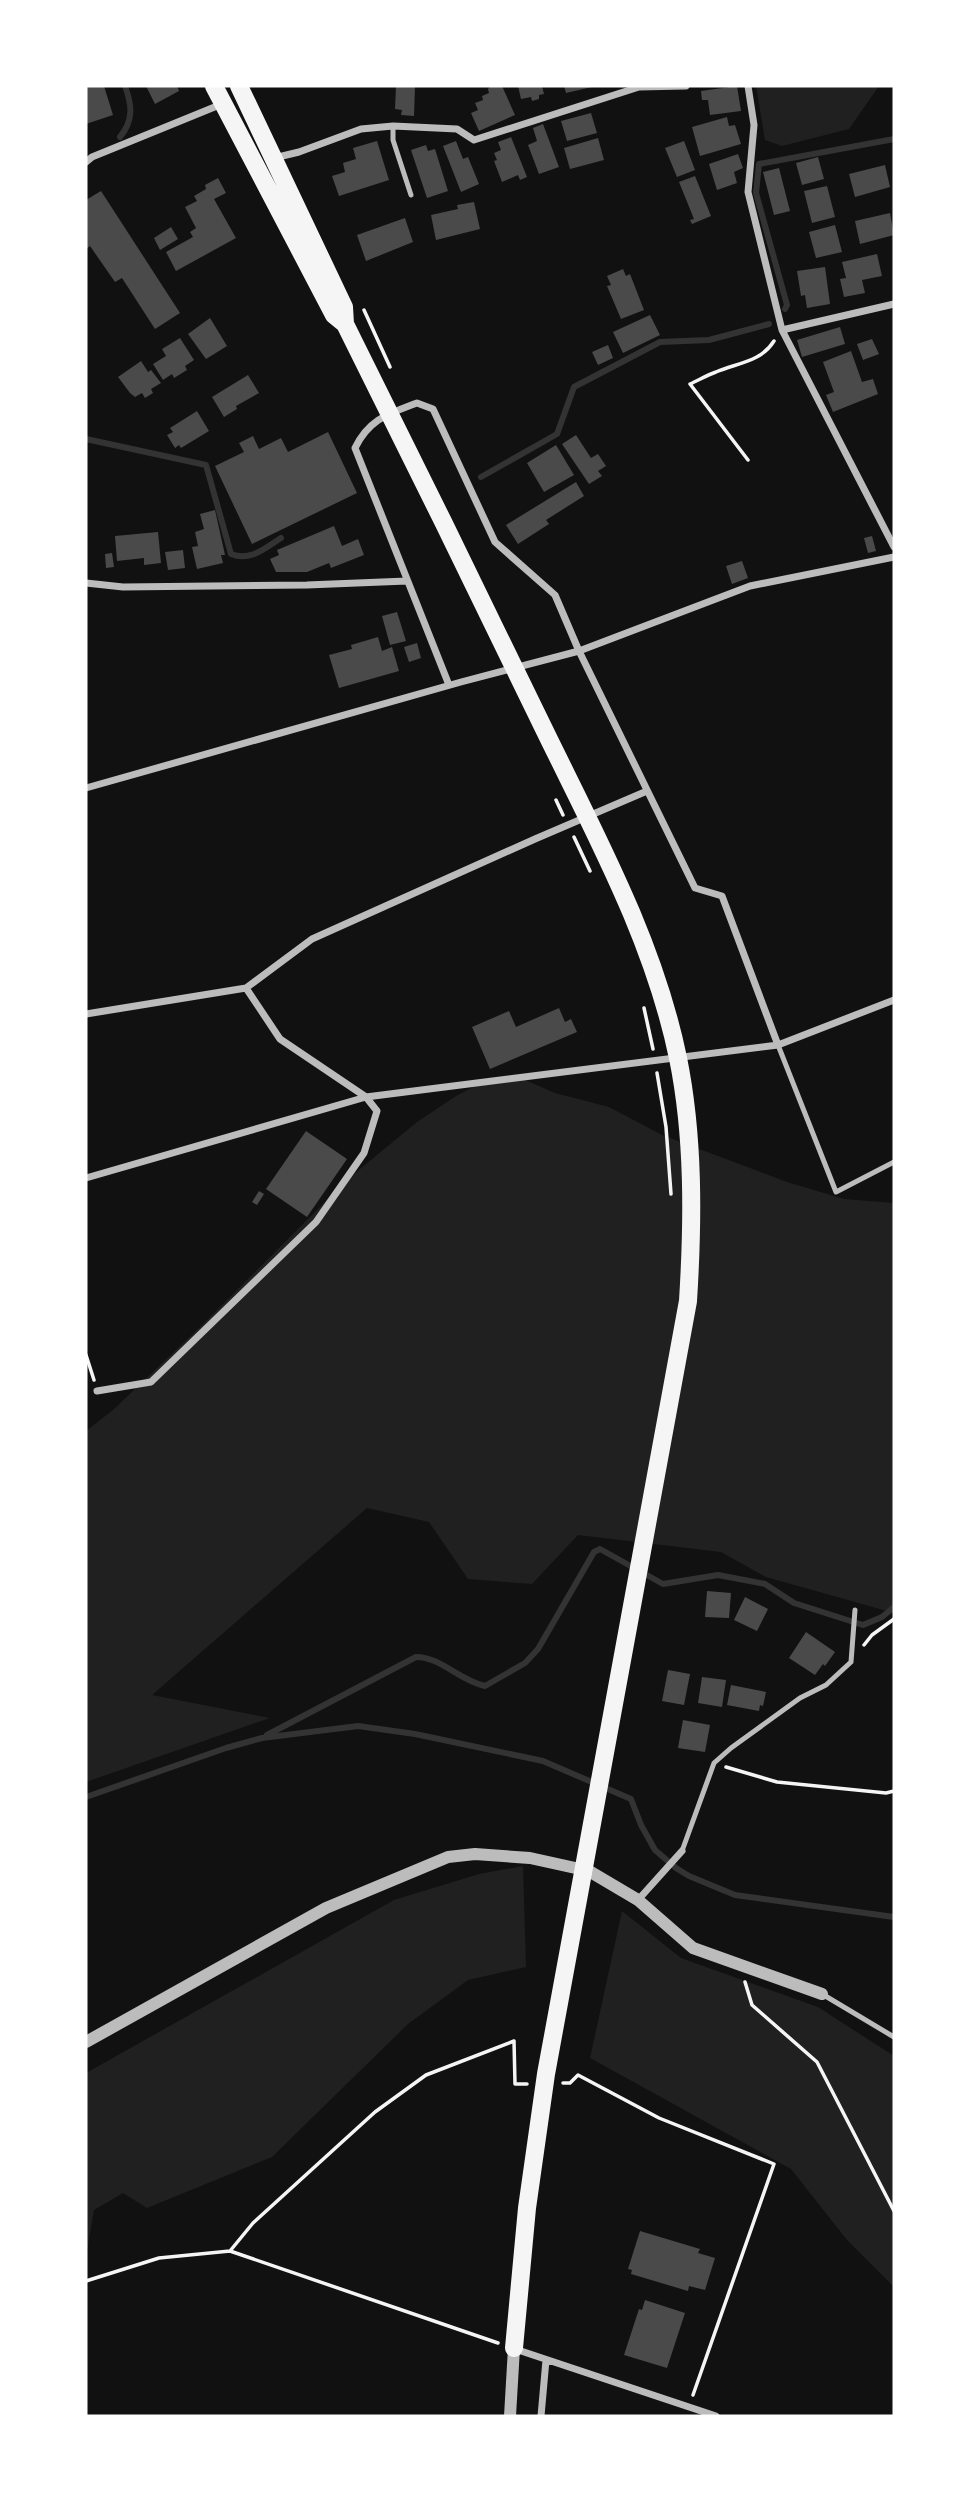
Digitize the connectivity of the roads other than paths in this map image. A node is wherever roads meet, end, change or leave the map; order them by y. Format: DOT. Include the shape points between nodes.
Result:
graph roads {
  1 [pos="214,86"];
  2 [pos="239,86"];
  3 [pos="686,86"];
  4 [pos="748,86"];
  5 [pos="223,104"];
  6 [pos="393,126"];
  7 [pos="273,158"];
  8 [pos="86,162"];
  9 [pos="411,195"];
  10 [pos="894,304"];
  11 [pos="345,324"];
  12 [pos="782,330"];
  13 [pos="390,413"];
  14 [pos="894,547"];
  15 [pos="894,557"];
  16 [pos="407,581"];
  17 [pos="86,583"];
  18 [pos="579,651"];
  19 [pos="449,685"];
  20 [pos="86,788"];
  21 [pos="647,791"];
  22 [pos="246,988"];
  23 [pos="894,1000"];
  24 [pos="86,1014"];
  25 [pos="778,1045"];
  26 [pos="678,1059"];
  27 [pos="366,1097"];
  28 [pos="894,1162"];
  29 [pos="86,1178"];
  30 [pos="97,1391"];
  31 [pos="855,1609"];
  32 [pos="682,1851"];
  33 [pos="638,1900"];
  34 [pos="822,1994"];
  35 [pos="894,2037"];
  36 [pos="86,2042"];
  37 [pos="514,2348"];
  38 [pos="546,2360"];
  39 [pos="510,2416"];
  40 [pos="541,2416"];
  41 [pos="716,2416"];
  1 -- 5 [label="main road"];
  2 -- 7 [label="main road"];
  3 -- 6 [label="street" via="639,87 474,140 457,129"];
  4 -- 12 [label="street" via="754,125 748,192"];
  5 -- 8 [label="street"];
  5 -- 11 [label="main road" via="334,315"];
  6 -- 7 [label="street" via="361,129"];
  6 -- 9 [label="lane" via="393,140"];
  7 -- 11 [label="main road" via="344,307"];
  10 -- 12 [label="street"];
  11 -- 13 [label="main road"];
  12 -- 14 [label="street"];
  13 -- 16 [label="street" via="363,431 355,448"];
  13 -- 18 [label="street" via="417,403 433,409 495,542 555,595"];
  13 -- 26 [label="main road" via="620,886 660,987"];
  15 -- 18 [label="street" via="750,586"];
  16 -- 17 [label="street" via="123,587"];
  16 -- 19 [label="street"];
  18 -- 19 [label="street"];
  18 -- 21 [label="street"];
  19 -- 20 [label="street"];
  21 -- 22 [label="street" via="312,939"];
  21 -- 25 [label="street" via="695,888 722,896"];
  22 -- 24 [label="street"];
  22 -- 27 [label="street" via="280,1039"];
  23 -- 25 [label="street"];
  25 -- 26 [label="street"];
  25 -- 28 [label="lane" via="836,1192"];
  26 -- 27 [label="street"];
  26 -- 37 [label="main road" via="691,1188 688,1301 546,2074"];
  27 -- 29 [label="street"];
  27 -- 30 [label="street" via="377,1111 364,1153 316,1222 151,1382"];
  31 -- 32 [label="lane" via="851,1662 826,1685 800,1698 714,1763"];
  32 -- 33 [label="street"];
  33 -- 34 [label="street" via="693,1948"];
  33 -- 36 [label="street" via="589,1871 530,1858 448,1857 326,1908"];
  34 -- 35 [label="lane"];
  37 -- 38 [label="street"];
  37 -- 39 [label="street"];
  38 -- 40 [label="street"];
  38 -- 41 [label="street"];
}
